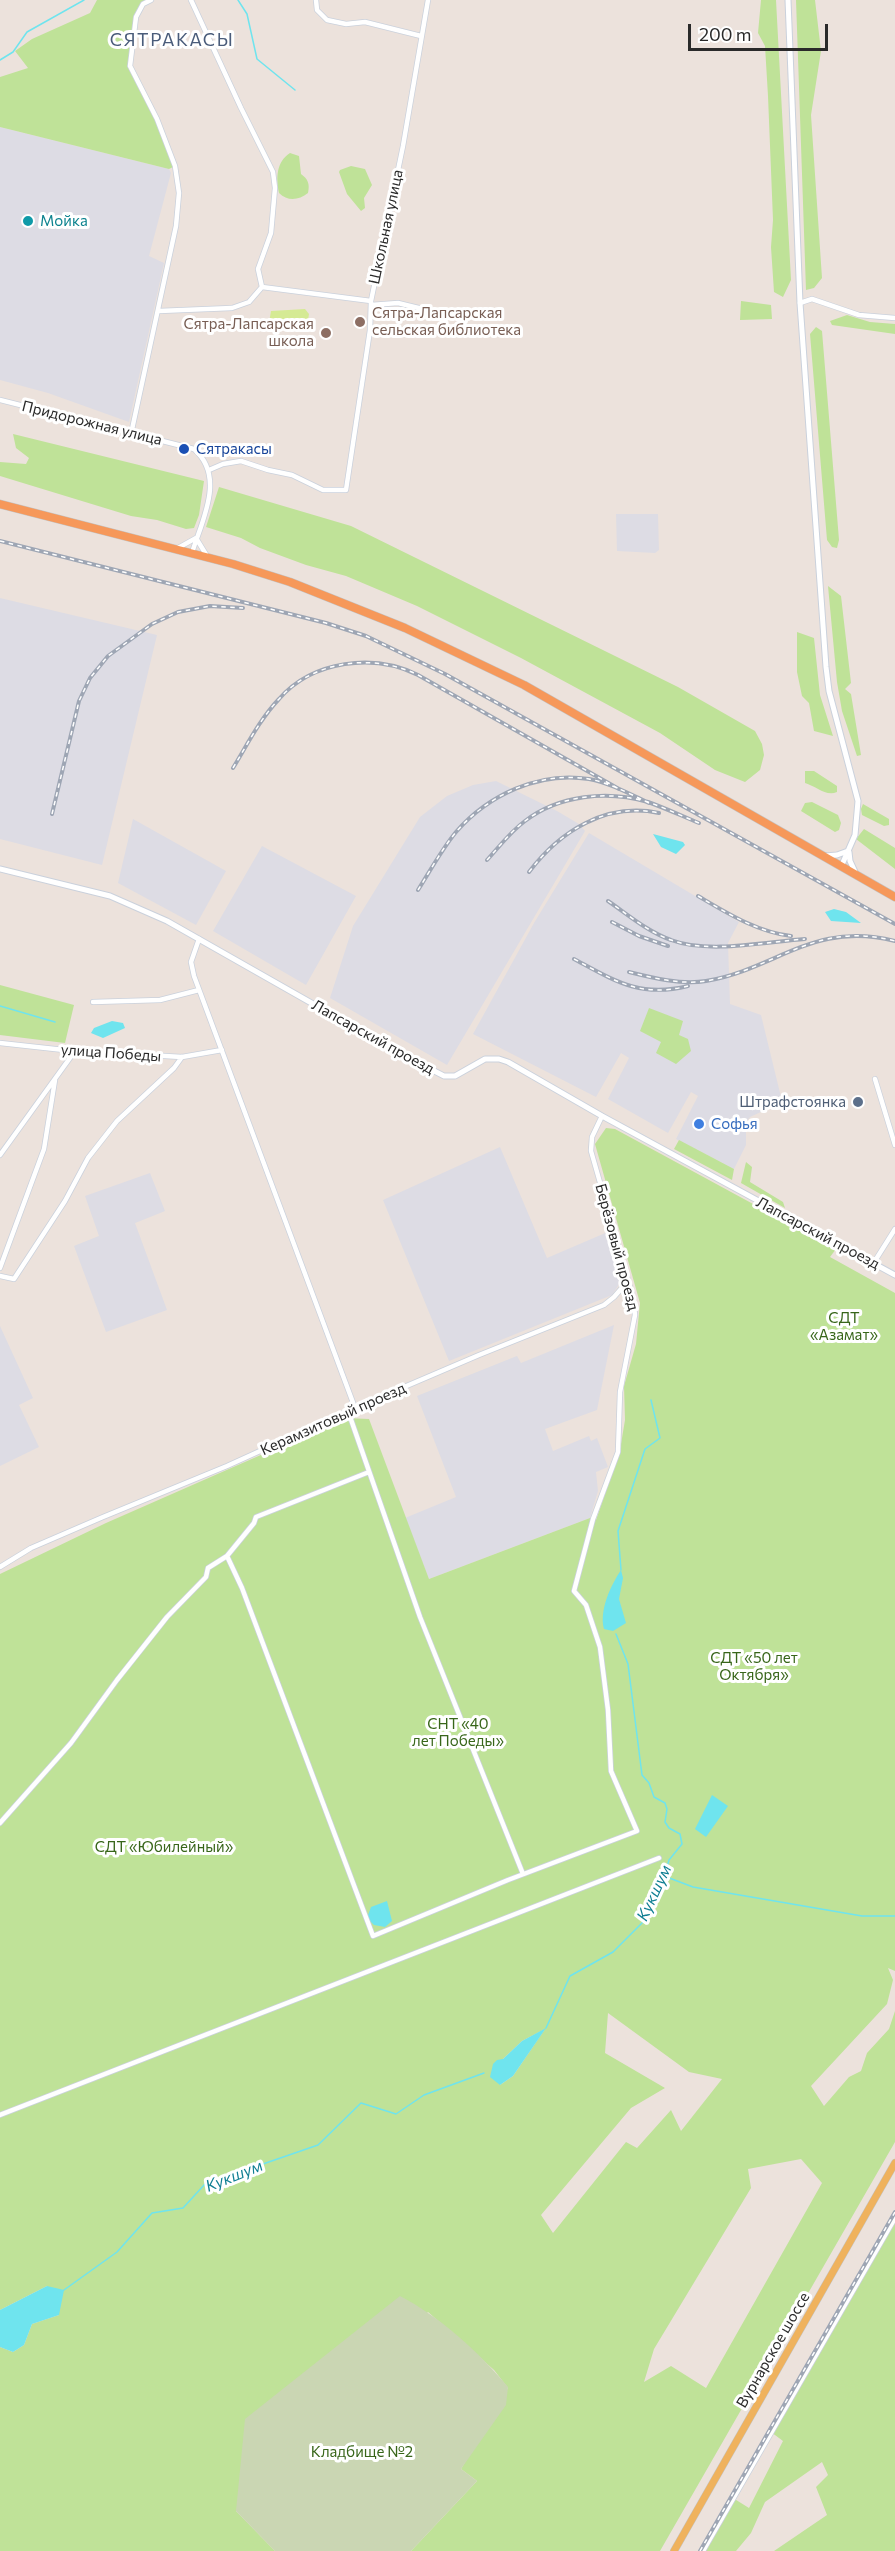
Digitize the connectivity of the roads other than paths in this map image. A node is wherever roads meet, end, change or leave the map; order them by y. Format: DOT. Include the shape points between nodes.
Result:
graph roads {
  1 [pos="151,0"];
  2 [pos="191,0"];
  3 [pos="316,0"];
  4 [pos="428,0"];
  5 [pos="788,0"];
  6 [pos="421,36"];
  7 [pos="262,286"];
  8 [pos="371,303"];
  9 [pos="800,303"];
  10 [pos="159,311"];
  11 [pos="477,317"];
  12 [pos="895,318"];
  13 [pos="0,400"];
  14 [pos="131,434"];
  15 [pos="209,470"];
  16 [pos="0,504"];
  17 [pos="196,538"];
  18 [pos="176,549"];
  19 [pos="192,553"];
  20 [pos="208,558"];
  21 [pos="849,850"];
  22 [pos="823,856"];
  23 [pos="841,867"];
  24 [pos="0,869"];
  25 [pos="856,875"];
  26 [pos="895,897"];
  27 [pos="199,939"];
  28 [pos="199,990"];
  29 [pos="93,1002"];
  30 [pos="0,1042"];
  31 [pos="222,1050"];
  32 [pos="75,1051"];
  33 [pos="182,1057"];
  34 [pos="875,1078"];
  35 [pos="55,1080"];
  36 [pos="602,1116"];
  37 [pos="895,1145"];
  38 [pos="0,1155"];
  39 [pos="895,1229"];
  40 [pos="873,1264"];
  41 [pos="0,1268"];
  42 [pos="895,1275"];
  43 [pos="0,1276"];
  44 [pos="628,1281"];
  45 [pos="355,1408"];
  46 [pos="348,1411"];
  47 [pos="369,1472"];
  48 [pos="227,1556"];
  49 [pos="0,1567"];
  50 [pos="0,1823"];
  51 [pos="658,1858"];
  52 [pos="523,1874"];
  53 [pos="0,2115"];
  54 [pos="895,2163"];
  55 [pos="895,2218"];
  56 [pos="674,2551"];
  57 [pos="703,2551"];
  1 -- 10 [label="street" via="143,4 136,16 130,70 168,145 179,187 176,226"];
  2 -- 7 [label="street" via="273,172 271,233 258,269"];
  3 -- 6 [label="street" via="317,10 327,20 364,22"];
  4 -- 6 [label="street, Школьная улица"];
  5 -- 9 [label="street"];
  6 -- 8 [label="street, Школьная улица"];
  7 -- 8 [label="street"];
  7 -- 10 [label="street" via="244,305"];
  8 -- 11 [label="street" via="398,303"];
  8 -- 15 [label="street, Школьная улица" via="346,490 323,490 292,475 241,461"];
  9 -- 12 [label="street" via="812,300 859,315"];
  9 -- 21 [label="street" via="826,667 858,801 858,822"];
  10 -- 14 [label="street"];
  13 -- 14 [label="street, Придорожная улица"];
  14 -- 15 [label="street, Придорожная улица" via="194,449"];
  15 -- 17 [label="street" via="209,498"];
  16 -- 18 [label="highway"];
  17 -- 18 [label="street"];
  17 -- 19 [label="street"];
  17 -- 20 [label="street"];
  18 -- 19 [label="highway"];
  19 -- 20 [label="highway"];
  20 -- 22 [label="highway" via="321,594 486,667"];
  21 -- 22 [label="street"];
  21 -- 23 [label="street"];
  21 -- 25 [label="street"];
  22 -- 23 [label="highway"];
  23 -- 25 [label="highway"];
  24 -- 27 [label="street, Лапсарский проезд" via="110,896"];
  25 -- 26 [label="highway"];
  27 -- 28 [label="street" via="191,962"];
  27 -- 36 [label="street, Лапсарский проезд" via="444,1076 455,1076 485,1059 499,1059"];
  28 -- 29 [label="street" via="159,1000"];
  28 -- 31 [label="street"];
  30 -- 32 [label="street, улица Победы"];
  31 -- 33 [label="street, улица Победы"];
  31 -- 45 [label="street"];
  32 -- 33 [label="street, улица Победы"];
  32 -- 35 [label="street"];
  33 -- 43 [label="street" via="117,1121 88,1158 14,1279"];
  34 -- 37 [label="street"];
  35 -- 38 [label="street"];
  35 -- 41 [label="street" via="44,1149"];
  36 -- 40 [label="street, Лапсарский проезд"];
  36 -- 44 [label="street, Берёзовый проезд" via="592,1137 591,1151"];
  39 -- 40 [label="street"];
  40 -- 42 [label="street, Лапсарский проезд"];
  44 -- 45 [label="street, Керамзитовый проезд" via="604,1305"];
  44 -- 52 [label="street, Берёзовый проезд" via="635,1315 620,1392 618,1452 593,1519 574,1591 586,1605 600,1647 611,1771 637,1831"];
  45 -- 46 [label="street, Керамзитовый проезд"];
  46 -- 47 [label="street"];
  46 -- 49 [label="street, Керамзитовый проезд" via="31,1548"];
  47 -- 48 [label="street" via="256,1516"];
  47 -- 52 [label="street" via="445,1684"];
  48 -- 50 [label="street" via="208,1568 206,1577 172,1610 71,1743"];
  48 -- 52 [label="street" via="250,1607 373,1936"];
  51 -- 53 [label="street"];
  54 -- 56 [label="main road, Вурнарское шоссе"];
  55 -- 57 [label="street"];
}
